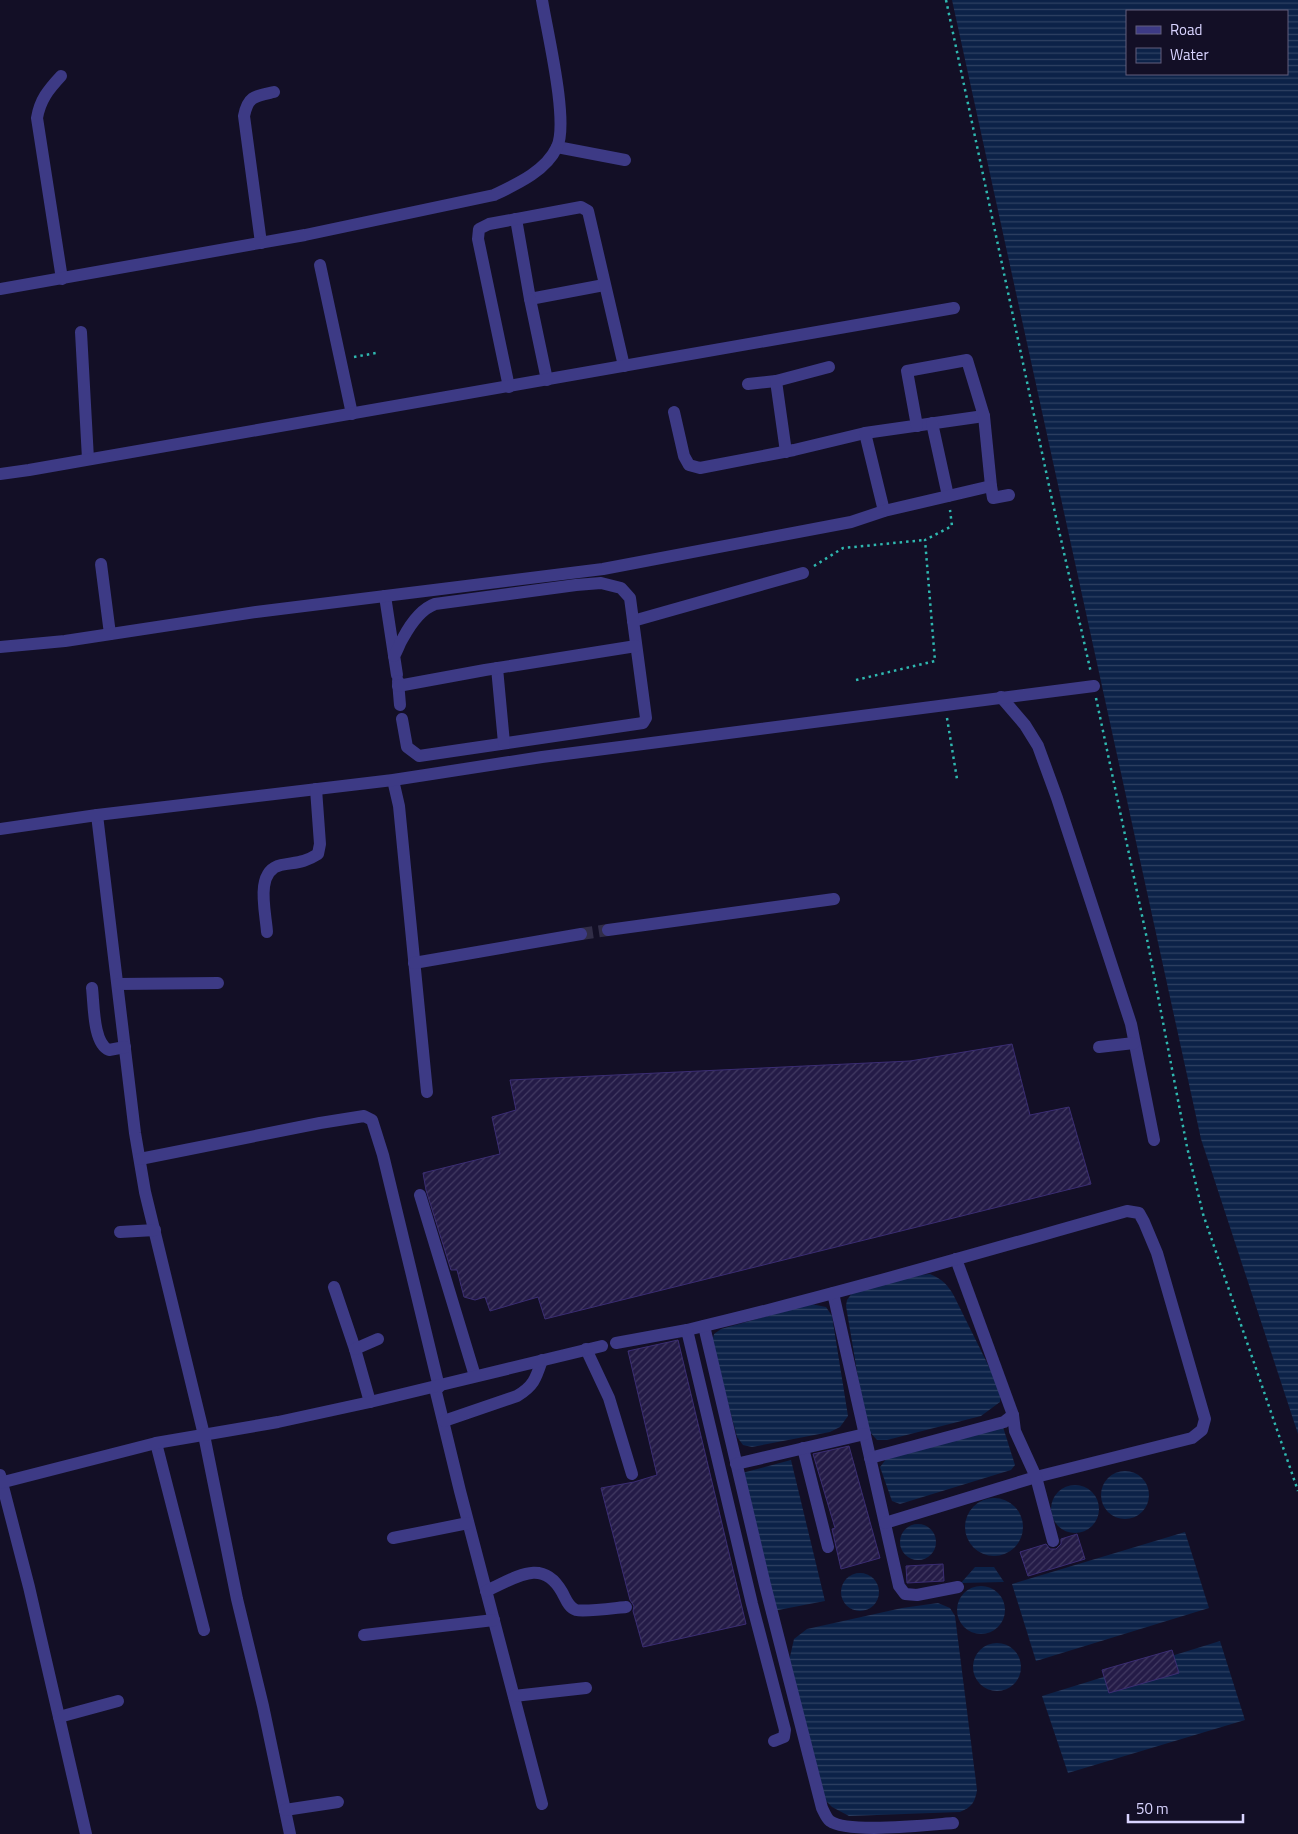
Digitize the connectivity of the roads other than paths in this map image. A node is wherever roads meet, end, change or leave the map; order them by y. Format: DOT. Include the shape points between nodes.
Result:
graph roads {
  1 [pos="542,0"];
  2 [pos="61,76"];
  3 [pos="274,92"];
  4 [pos="557,147"];
  5 [pos="625,160"];
  6 [pos="516,219"];
  7 [pos="261,243"];
  8 [pos="320,265"];
  9 [pos="62,279"];
  10 [pos="604,285"];
  11 [pos="0,289"];
  12 [pos="530,299"];
  13 [pos="954,308"];
  14 [pos="81,332"];
  15 [pos="624,366"];
  16 [pos="829,367"];
  17 [pos="547,380"];
  18 [pos="776,381"];
  19 [pos="748,384"];
  20 [pos="509,387"];
  21 [pos="674,412"];
  22 [pos="352,414"];
  23 [pos="984,416"];
  24 [pos="932,423"];
  25 [pos="916,426"];
  26 [pos="865,433"];
  27 [pos="786,452"];
  28 [pos="88,459"];
  29 [pos="0,474"];
  30 [pos="991,486"];
  31 [pos="1009,495"];
  32 [pos="948,496"];
  33 [pos="884,511"];
  34 [pos="101,564"];
  35 [pos="804,574"];
  36 [pos="385,596"];
  37 [pos="633,621"];
  38 [pos="110,634"];
  39 [pos="636,646"];
  40 [pos="0,647"];
  41 [pos="394,656"];
  42 [pos="497,668"];
  43 [pos="398,681"];
  44 [pos="1089,686"];
  45 [pos="1002,697"];
  46 [pos="400,705"];
  47 [pos="402,719"];
  48 [pos="504,743"];
  49 [pos="393,780"];
  50 [pos="316,789"];
  51 [pos="97,815"];
  52 [pos="0,829"];
  53 [pos="834,899"];
  54 [pos="608,930"];
  55 [pos="267,932"];
  56 [pos="582,934"];
  57 [pos="414,963"];
  58 [pos="218,983"];
  59 [pos="118,984"];
  60 [pos="92,988"];
  61 [pos="1134,1043"];
  62 [pos="125,1047"];
  63 [pos="1099,1047"];
  64 [pos="427,1092"];
  65 [pos="1154,1140"];
  66 [pos="140,1159"];
  67 [pos="420,1195"];
  68 [pos="155,1230"];
  69 [pos="120,1232"];
  70 [pos="956,1259"];
  71 [pos="334,1286"];
  72 [pos="833,1294"];
  73 [pos="704,1326"];
  74 [pos="687,1330"];
  75 [pos="378,1339"];
  76 [pos="616,1343"];
  77 [pos="602,1346"];
  78 [pos="355,1349"];
  79 [pos="586,1349"];
  80 [pos="542,1360"];
  81 [pos="475,1376"];
  82 [pos="437,1387"];
  83 [pos="370,1402"];
  84 [pos="1013,1415"];
  85 [pos="444,1421"];
  86 [pos="865,1434"];
  87 [pos="204,1435"];
  88 [pos="156,1444"];
  89 [pos="803,1448"];
  90 [pos="870,1458"];
  91 [pos="736,1464"];
  92 [pos="632,1474"];
  93 [pos="1036,1477"];
  94 [pos="1,1480"];
  95 [pos="468,1523"];
  96 [pos="885,1523"];
  97 [pos="393,1538"];
  98 [pos="1053,1541"];
  99 [pos="828,1547"];
  100 [pos="958,1587"];
  101 [pos="486,1591"];
  102 [pos="626,1607"];
  103 [pos="494,1620"];
  104 [pos="204,1630"];
  105 [pos="364,1635"];
  106 [pos="586,1688"];
  107 [pos="514,1696"];
  108 [pos="118,1701"];
  109 [pos="59,1717"];
  110 [pos="774,1741"];
  111 [pos="338,1802"];
  112 [pos="542,1804"];
  113 [pos="285,1810"];
  114 [pos="953,1823"];
  115 [pos="86,1834"];
  116 [pos="290,1834"];
  1 -- 4 [label="street" via="558,96 561,130"];
  2 -- 9 [label="street" via="46,92 37,118"];
  3 -- 7 [label="street" via="254,96 246,104 244,116"];
  4 -- 5 [label="street"];
  4 -- 7 [label="street" via="530,176 494,195"];
  6 -- 10 [label="street" via="581,207 588,211"];
  6 -- 12 [label="street"];
  6 -- 20 [label="street" via="479,229 478,239"];
  7 -- 9 [label="street"];
  8 -- 22 [label="street"];
  9 -- 11 [label="street"];
  10 -- 12 [label="street"];
  10 -- 15 [label="street"];
  12 -- 17 [label="street"];
  13 -- 15 [label="street"];
  14 -- 28 [label="street"];
  15 -- 17 [label="street"];
  16 -- 18 [label="street"];
  17 -- 20 [label="street"];
  18 -- 19 [label="street"];
  18 -- 27 [label="street"];
  20 -- 22 [label="street"];
  21 -- 27 [label="street" via="689,466 700,468"];
  22 -- 28 [label="street"];
  23 -- 24 [label="street"];
  23 -- 25 [label="street" via="967,360 907,371"];
  23 -- 30 [label="street"];
  24 -- 25 [label="street"];
  24 -- 32 [label="street"];
  25 -- 26 [label="street"];
  26 -- 27 [label="street"];
  26 -- 33 [label="street"];
  28 -- 29 [label="street"];
  30 -- 31 [label="street" via="993,498"];
  30 -- 32 [label="street"];
  32 -- 33 [label="street"];
  33 -- 36 [label="street" via="851,522 603,569"];
  34 -- 38 [label="street"];
  35 -- 37 [label="street"];
  36 -- 38 [label="street"];
  36 -- 41 [label="street"];
  37 -- 39 [label="street"];
  37 -- 41 [label="street" via="630,598 626,593 621,588 601,583 435,604 418,616"];
  38 -- 40 [label="street"];
  39 -- 42 [label="street"];
  39 -- 48 [label="street" via="646,718 643,723"];
  41 -- 43 [label="street"];
  42 -- 43 [label="street"];
  42 -- 48 [label="street"];
  43 -- 46 [label="street"];
  44 -- 45 [label="street"];
  45 -- 49 [label="street"];
  45 -- 61 [label="street" via="1038,746 1064,817"];
  47 -- 48 [label="street" via="407,747 419,756"];
  49 -- 50 [label="street"];
  49 -- 57 [label="street" via="399,806"];
  50 -- 51 [label="street"];
  50 -- 55 [label="street" via="318,854 306,861 277,866 267,873 263,882"];
  51 -- 52 [label="street"];
  51 -- 59 [label="street"];
  53 -- 54 [label="street"];
  56 -- 57 [label="street"];
  57 -- 64 [label="street"];
  58 -- 59 [label="street"];
  59 -- 62 [label="street"];
  60 -- 62 [label="street" via="101,1045 109,1050"];
  61 -- 63 [label="street"];
  61 -- 65 [label="street"];
  62 -- 66 [label="street"];
  66 -- 68 [label="street"];
  66 -- 82 [label="street" via="320,1122 364,1116 372,1120"];
  67 -- 81 [label="street"];
  68 -- 69 [label="street"];
  68 -- 87 [label="street"];
  70 -- 72 [label="street"];
  70 -- 84 [label="street"];
  70 -- 93 [label="street" via="1127,1211 1139,1213 1158,1253 1205,1419 1202,1430 1192,1438"];
  71 -- 78 [label="street"];
  72 -- 73 [label="street"];
  72 -- 86 [label="street"];
  73 -- 74 [label="street"];
  73 -- 91 [label="street"];
  74 -- 76 [label="street"];
  74 -- 110 [label="street" via="785,1730 784,1736"];
  75 -- 78 [label="street"];
  77 -- 79 [label="street"];
  78 -- 83 [label="street"];
  79 -- 80 [label="street"];
  79 -- 92 [label="street" via="609,1398"];
  80 -- 81 [label="street"];
  80 -- 85 [label="street" via="535,1380 527,1390"];
  81 -- 82 [label="street"];
  82 -- 83 [label="street"];
  82 -- 85 [label="street"];
  83 -- 87 [label="street"];
  84 -- 90 [label="street" via="1004,1422"];
  84 -- 93 [label="street" via="1015,1431"];
  85 -- 95 [label="street"];
  86 -- 89 [label="street"];
  86 -- 90 [label="street"];
  87 -- 88 [label="street"];
  87 -- 113 [label="street"];
  88 -- 94 [label="street"];
  88 -- 104 [label="street"];
  89 -- 91 [label="street"];
  89 -- 99 [label="street"];
  90 -- 96 [label="street"];
  91 -- 114 [label="street" via="822,1808 829,1821 838,1826 870,1829"];
  93 -- 96 [label="street"];
  93 -- 98 [label="street"];
  94 -- 109 [label="street"];
  95 -- 97 [label="street"];
  95 -- 101 [label="street"];
  96 -- 100 [label="street" via="899,1586 905,1594"];
  101 -- 102 [label="street" via="537,1572 547,1574 557,1582 569,1606 577,1610"];
  101 -- 103 [label="street"];
  103 -- 105 [label="street"];
  103 -- 107 [label="street"];
  106 -- 107 [label="street"];
  107 -- 112 [label="street"];
  108 -- 109 [label="street"];
  109 -- 115 [label="street"];
  111 -- 113 [label="street"];
  113 -- 116 [label="street"];
}
